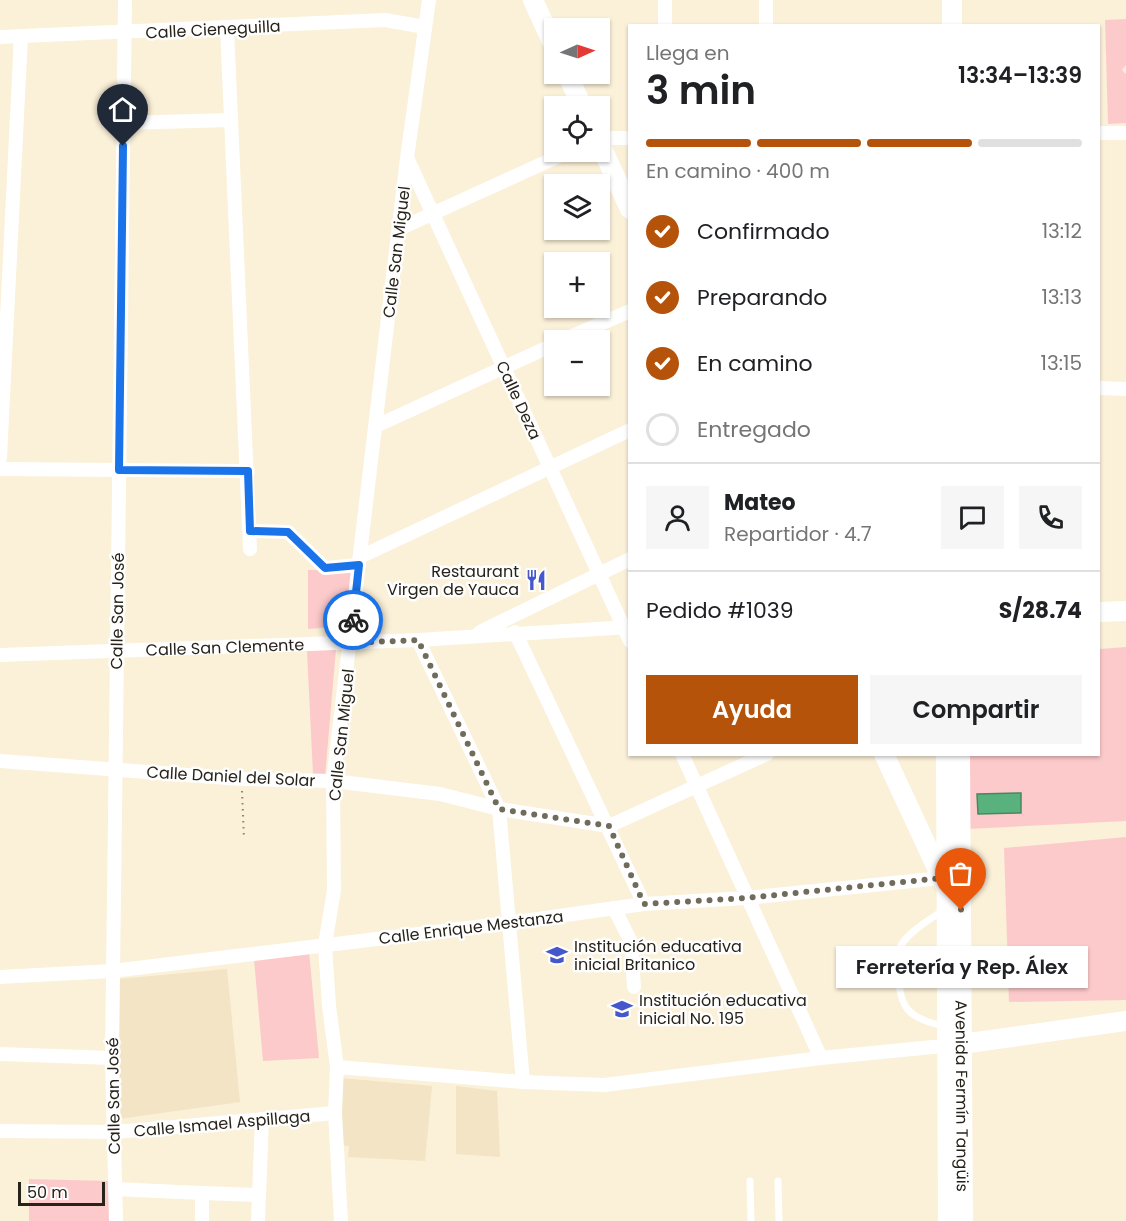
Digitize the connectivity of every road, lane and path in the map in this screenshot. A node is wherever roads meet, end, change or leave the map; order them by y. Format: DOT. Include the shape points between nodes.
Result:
graph roads {
  1 [pos="125,0"];
  2 [pos="429,0"];
  3 [pos="532,0"];
  4 [pos="665,0"];
  5 [pos="766,0"];
  6 [pos="952,0"];
  7 [pos="665,24"];
  8 [pos="766,24"];
  9 [pos="952,24"];
  10 [pos="544,25"];
  11 [pos="425,27"];
  12 [pos="227,28"];
  13 [pos="124,33"];
  14 [pos="21,36"];
  15 [pos="0,37"];
  16 [pos="231,120"];
  17 [pos="123,123"];
  18 [pos="1100,133"];
  19 [pos="1126,133"];
  20 [pos="610,138"];
  21 [pos="628,138"];
  22 [pos="407,158"];
  23 [pos="546,162"];
  24 [pos="608,162"];
  25 [pos="628,205"];
  26 [pos="433,213"];
  27 [pos="6,222"];
  28 [pos="399,229"];
  29 [pos="4,293"];
  30 [pos="628,312"];
  31 [pos="585,330"];
  32 [pos="544,349"];
  33 [pos="503,366"];
  34 [pos="1100,388"];
  35 [pos="1126,389"];
  36 [pos="376,426"];
  37 [pos="628,431"];
  38 [pos="0,458"];
  39 [pos="550,467"];
  40 [pos="0,469"];
  41 [pos="119,470"];
  42 [pos="248,471"];
  43 [pos="250,531"];
  44 [pos="250,549"];
  45 [pos="628,560"];
  46 [pos="360,561"];
  47 [pos="599,573"];
  48 [pos="1126,611"];
  49 [pos="1100,612"];
  50 [pos="627,627"];
  51 [pos="515,632"];
  52 [pos="473,636"];
  53 [pos="418,640"];
  54 [pos="351,643"];
  55 [pos="117,649"];
  56 [pos="0,655"];
  57 [pos="683,756"];
  58 [pos="763,756"];
  59 [pos="886,756"];
  60 [pos="946,756"];
  61 [pos="960,756"];
  62 [pos="0,760"];
  63 [pos="115,769"];
  64 [pos="241,779"];
  65 [pos="333,781"];
  66 [pos="697,787"];
  67 [pos="499,809"];
  68 [pos="609,826"];
  69 [pos="244,840"];
  70 [pos="950,884"];
  71 [pos="746,898"];
  72 [pos="644,904"];
  73 [pos="614,908"];
  74 [pos="947,908"];
  75 [pos="509,923"];
  76 [pos="325,945"];
  77 [pos="112,971"];
  78 [pos="0,977"];
  79 [pos="634,987"];
  80 [pos="1126,1021"];
  81 [pos="952,1039"];
  82 [pos="0,1054"];
  83 [pos="111,1058"];
  84 [pos="821,1058"];
  85 [pos="338,1067"];
  86 [pos="523,1082"];
  87 [pos="335,1113"];
  88 [pos="262,1119"];
  89 [pos="0,1131"];
  90 [pos="115,1132"];
  91 [pos="750,1181"];
  92 [pos="778,1181"];
  93 [pos="115,1189"];
  94 [pos="202,1194"];
  95 [pos="258,1195"];
  96 [pos="956,1217"];
  97 [pos="116,1221"];
  98 [pos="202,1221"];
  99 [pos="258,1221"];
  100 [pos="341,1221"];
  101 [pos="751,1221"];
  102 [pos="779,1221"];
  1 -- 13 [label="street, Calle San José"];
  2 -- 11 [label="street, Calle San Miguel"];
  3 -- 10 [label="main road"];
  4 -- 7 [label="street"];
  5 -- 8 [label="street"];
  6 -- 9 [label="main road"];
  11 -- 12 [label="street, Calle Cieneguilla" via="384,20"];
  11 -- 22 [label="street, Calle San Miguel"];
  12 -- 13 [label="street, Calle Cieneguilla"];
  12 -- 16 [label="street"];
  13 -- 14 [label="street, Calle Cieneguilla"];
  13 -- 17 [label="street, Calle San José"];
  14 -- 15 [label="street, Calle Cieneguilla"];
  14 -- 27 [label="street"];
  16 -- 17 [label="street"];
  16 -- 42 [label="street"];
  17 -- 41 [label="street, Calle San José"];
  18 -- 19 [label="street"];
  20 -- 21 [label="street"];
  22 -- 26 [label="street, Calle Deza"];
  22 -- 28 [label="street, Calle San Miguel"];
  23 -- 26 [label="street"];
  24 -- 25 [label="main road"];
  26 -- 28 [label="street"];
  26 -- 33 [label="street, Calle Deza"];
  27 -- 29 [label="street"];
  28 -- 36 [label="street, Calle San Miguel"];
  29 -- 38 [label="street"];
  30 -- 31 [label="street"];
  32 -- 33 [label="street"];
  33 -- 36 [label="street"];
  33 -- 39 [label="street, Calle Deza"];
  34 -- 35 [label="street"];
  36 -- 46 [label="street, Calle San Miguel"];
  37 -- 39 [label="street"];
  39 -- 46 [label="street"];
  39 -- 47 [label="street, Calle Deza"];
  40 -- 41 [label="street"];
  41 -- 42 [label="street"];
  41 -- 55 [label="street, Calle San José"];
  42 -- 43 [label="street"];
  43 -- 44 [label="street"];
  43 -- 46 [label="street" via="288,532 325,568"];
  45 -- 47 [label="street"];
  46 -- 54 [label="street, Calle San Miguel"];
  47 -- 50 [label="street, Calle Deza"];
  47 -- 52 [label="street"];
  48 -- 49 [label="main road"];
  50 -- 51 [label="street, Calle San Clemente"];
  51 -- 52 [label="street, Calle San Clemente"];
  51 -- 68 [label="street"];
  52 -- 53 [label="street, Calle San Clemente"];
  53 -- 54 [label="street, Calle San Clemente"];
  53 -- 67 [label="street"];
  54 -- 55 [label="street, Calle San Clemente"];
  54 -- 65 [label="street, Calle San Miguel"];
  55 -- 56 [label="street, Calle San Clemente"];
  55 -- 63 [label="street, Calle San José"];
  57 -- 66 [label="street"];
  58 -- 66 [label="street"];
  59 -- 70 [label="main road"];
  60 -- 70 [label="main road, Avenida Fermín Tangüis"];
  61 -- 70 [label="main road, Avenida Fermín Tangüis"];
  62 -- 63 [label="street, Calle Daniel del Solar"];
  63 -- 64 [label="street, Calle Daniel del Solar"];
  63 -- 77 [label="street, Calle San José"];
  64 -- 65 [label="street, Calle Daniel del Solar"];
  64 -- 69 [label="path"];
  65 -- 67 [label="street, Calle Daniel del Solar" via="440,794"];
  65 -- 76 [label="street, Calle San Miguel" via="334,890"];
  66 -- 68 [label="street"];
  66 -- 71 [label="street"];
  67 -- 68 [label="street, Calle Daniel del Solar"];
  67 -- 75 [label="street"];
  68 -- 72 [label="street"];
  70 -- 71 [label="street, Calle Enrique Mestanza"];
  70 -- 74 [label="main road, Avenida Fermín Tangüis"];
  70 -- 81 [label="main road, Avenida Fermín Tangüis"];
  71 -- 72 [label="street, Calle Enrique Mestanza"];
  71 -- 84 [label="street"];
  72 -- 73 [label="street, Calle Enrique Mestanza"];
  73 -- 75 [label="street, Calle Enrique Mestanza"];
  73 -- 79 [label="street" via="631,942"];
  74 -- 81 [label="main road, Avenida Fermín Tangüis"];
  74 -- 81 [label="lane" via="912,933 899,948 899,997 906,1008"];
  75 -- 76 [label="street, Calle Enrique Mestanza"];
  75 -- 86 [label="street"];
  76 -- 77 [label="street, Calle Enrique Mestanza"];
  76 -- 85 [label="street, Calle San Miguel"];
  77 -- 78 [label="street, Calle Enrique Mestanza"];
  77 -- 83 [label="street, Calle San José"];
  80 -- 81 [label="main road"];
  81 -- 84 [label="street"];
  81 -- 96 [label="main road, Avenida Fermín Tangüis"];
  82 -- 83 [label="street"];
  83 -- 90 [label="street, Calle San José"];
  84 -- 86 [label="street" via="604,1085"];
  85 -- 86 [label="street"];
  85 -- 87 [label="street, Calle San Miguel"];
  87 -- 88 [label="street, Calle Ismael Aspillaga"];
  87 -- 100 [label="street, Calle San Miguel"];
  88 -- 90 [label="street, Calle Ismael Aspillaga"];
  88 -- 95 [label="street"];
  89 -- 90 [label="street, Calle Ismael Aspillaga"];
  90 -- 93 [label="street, Calle San José"];
  91 -- 101 [label="lane"];
  92 -- 102 [label="lane"];
  93 -- 94 [label="street"];
  93 -- 97 [label="street, Calle San José"];
  94 -- 95 [label="street"];
  94 -- 98 [label="street"];
  95 -- 99 [label="street"];
}
